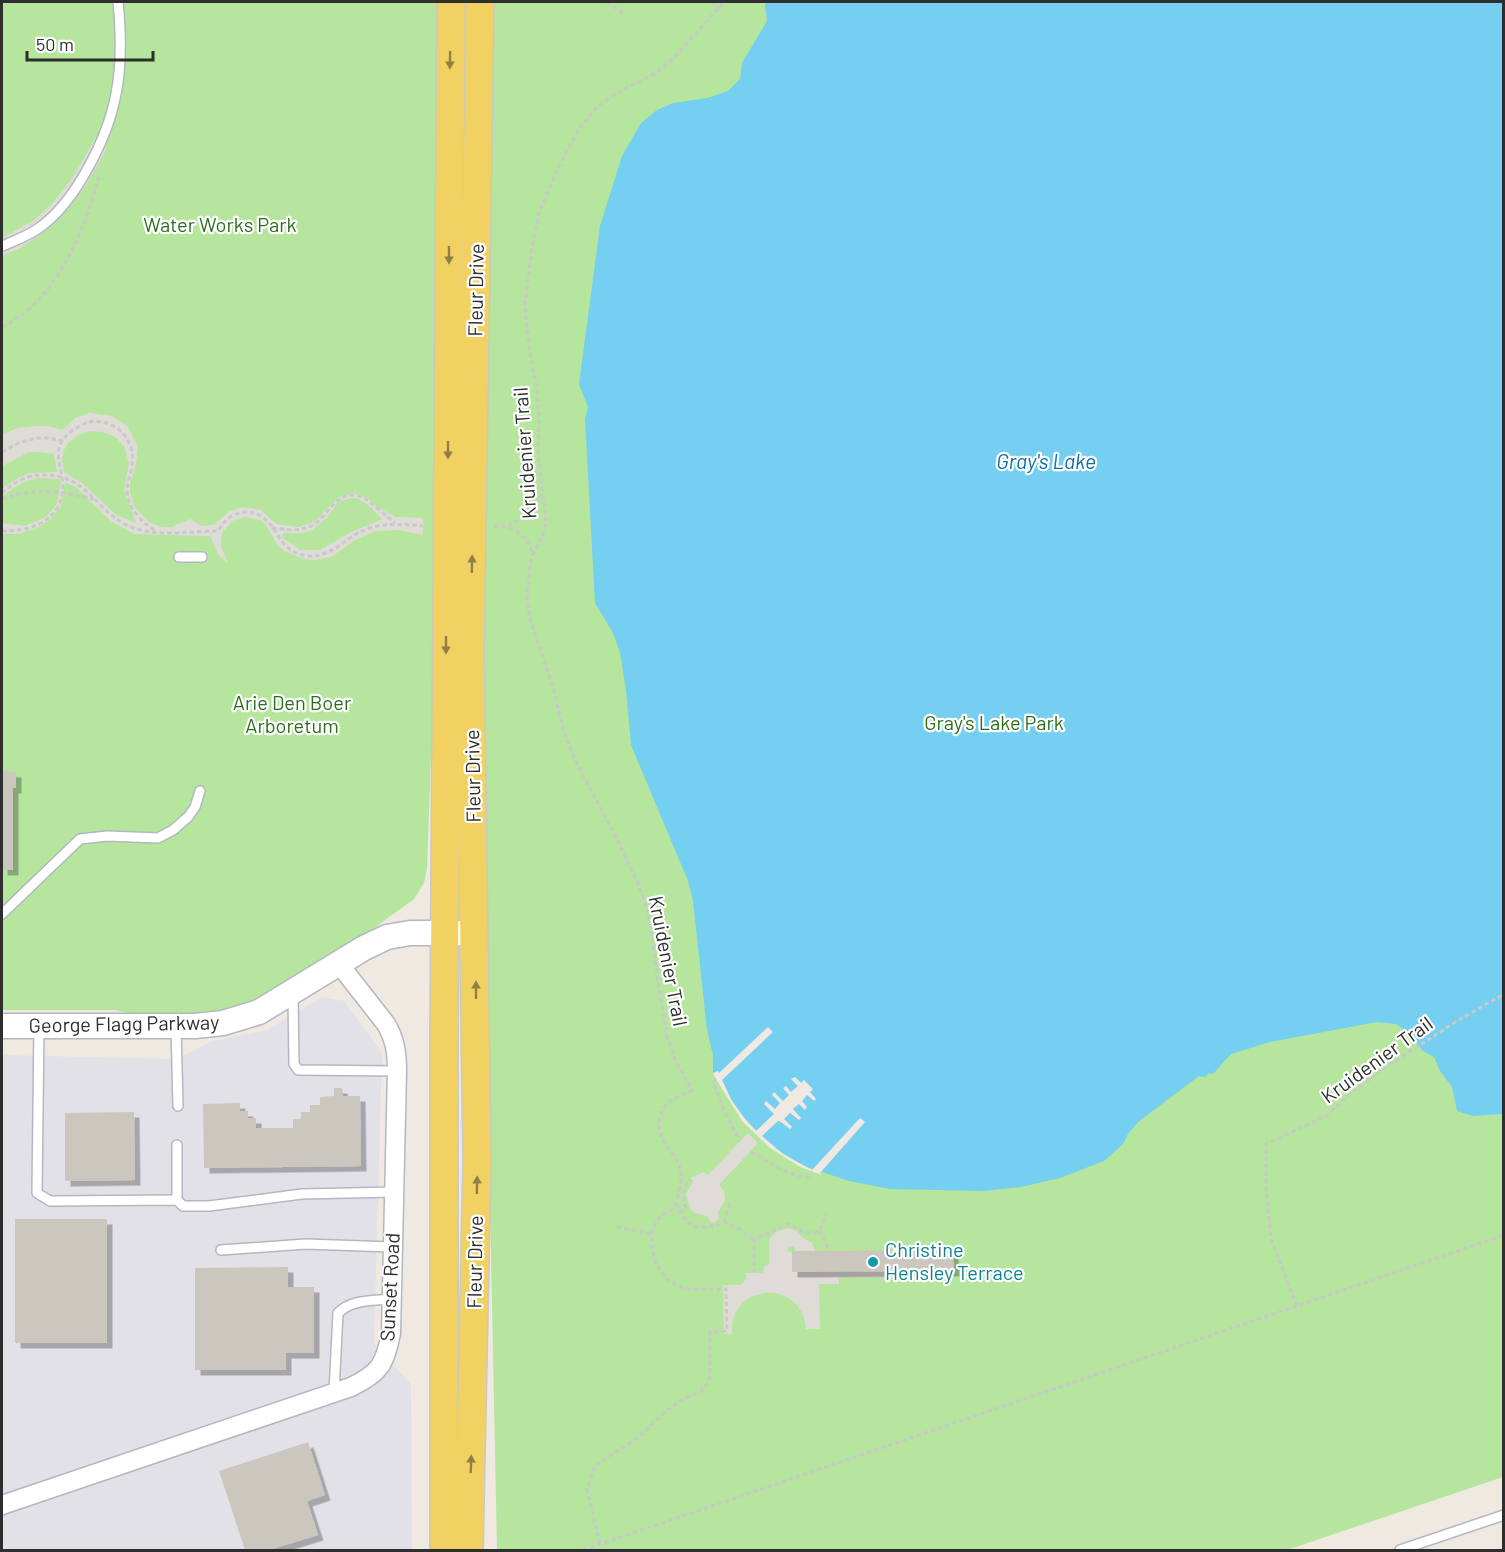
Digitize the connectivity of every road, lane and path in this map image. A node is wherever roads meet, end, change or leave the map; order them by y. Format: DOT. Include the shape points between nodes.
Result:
graph roads {
  1 [pos="118,2"];
  2 [pos="451,2"];
  3 [pos="480,2"];
  4 [pos="607,2"];
  5 [pos="712,2"];
  6 [pos="724,2"];
  7 [pos="719,8"];
  8 [pos="623,13"];
  9 [pos="101,170"];
  10 [pos="2,246"];
  11 [pos="2,327"];
  12 [pos="62,441"];
  13 [pos="2,452"];
  14 [pos="62,476"];
  15 [pos="62,492"];
  16 [pos="2,493"];
  17 [pos="543,494"];
  18 [pos="2,499"];
  19 [pos="96,499"];
  20 [pos="396,524"];
  21 [pos="423,526"];
  22 [pos="494,526"];
  23 [pos="508,526"];
  24 [pos="272,528"];
  25 [pos="2,530"];
  26 [pos="163,532"];
  27 [pos="533,554"];
  28 [pos="179,557"];
  29 [pos="202,557"];
  30 [pos="200,791"];
  31 [pos="2,914"];
  32 [pos="444,933"];
  33 [pos="476,933"];
  34 [pos="339,964"];
  35 [pos="293,992"];
  36 [pos="1503,994"];
  37 [pos="2,1026"];
  38 [pos="39,1026"];
  39 [pos="176,1026"];
  40 [pos="397,1071"];
  41 [pos="716,1079"];
  42 [pos="178,1106"];
  43 [pos="740,1141"];
  44 [pos="177,1145"];
  45 [pos="750,1152"];
  46 [pos="813,1178"];
  47 [pos="691,1179"];
  48 [pos="394,1192"];
  49 [pos="177,1200"];
  50 [pos="730,1202"];
  51 [pos="676,1203"];
  52 [pos="680,1213"];
  53 [pos="827,1214"];
  54 [pos="724,1222"];
  55 [pos="617,1227"];
  56 [pos="819,1231"];
  57 [pos="654,1234"];
  58 [pos="1503,1235"];
  59 [pos="754,1241"];
  60 [pos="392,1247"];
  61 [pos="221,1250"];
  62 [pos="827,1251"];
  63 [pos="754,1273"];
  64 [pos="391,1299"];
  65 [pos="1297,1306"];
  66 [pos="334,1392"];
  67 [pos="2,1505"];
  68 [pos="1503,1515"];
  69 [pos="453,1534"];
  70 [pos="600,1544"];
  71 [pos="469,1551"];
  72 [pos="583,1551"];
  73 [pos="1400,1551"];
  1 -- 10 [label="lane" via="117,93 102,141 62,205 40,227"];
  2 -- 32 [label="main road, Fleur Drive, one-way"];
  33 -- 3 [label="main road, Fleur Drive, one-way" via="470,654"];
  4 -- 8 [label="path"];
  5 -- 7 [label="path"];
  6 -- 7 [label="path, Kruidenier Trail"];
  7 -- 17 [label="path, Kruidenier Trail" via="674,58 598,106 579,129 540,210 525,305 536,386"];
  9 -- 11 [label="path" via="71,252 57,276 26,311"];
  12 -- 13 [label="path" via="30,438"];
  12 -- 14 [label="path"];
  12 -- 26 [label="path" via="87,422 115,426 133,452 127,484 132,508 148,527"];
  14 -- 15 [label="path"];
  14 -- 16 [label="path" via="34,475"];
  14 -- 19 [label="path"];
  15 -- 18 [label="path" via="30,491"];
  15 -- 19 [label="path"];
  15 -- 25 [label="path" via="58,507 48,519 22,531"];
  17 -- 23 [label="path" via="527,515"];
  17 -- 27 [label="path, Kruidenier Trail" via="546,522"];
  19 -- 26 [label="path" via="114,518 129,526"];
  20 -- 21 [label="path"];
  20 -- 24 [label="path" via="367,529 328,553 309,556 284,545"];
  20 -- 24 [label="path" via="366,500 353,496 339,499 311,527"];
  22 -- 23 [label="path"];
  23 -- 27 [label="path" via="523,536"];
  24 -- 26 [label="path" via="259,515 243,512 228,518 218,531"];
  27 -- 51 [label="path, Kruidenier Trail" via="527,606 535,636 576,762 638,883 648,912 666,1033 692,1090 667,1104 658,1125 659,1135 678,1159 681,1181"];
  28 -- 29 [label="lane"];
  30 -- 31 [label="lane" via="188,817 158,838 80,838"];
  32 -- 33 [label="street, George Flagg Parkway"];
  32 -- 34 [label="street, George Flagg Parkway" via="387,937"];
  32 -- 69 [label="main road, Fleur Drive"];
  69 -- 33 [label="main road, Fleur Drive, one-way" via="477,1160"];
  34 -- 35 [label="street, George Flagg Parkway"];
  34 -- 40 [label="street, Sunset Road" via="392,1034"];
  35 -- 39 [label="street, George Flagg Parkway" via="259,1012 223,1023"];
  35 -- 40 [label="lane" via="293,1052 298,1070"];
  36 -- 65 [label="path, Kruidenier Trail" via="1383,1069 1326,1116 1266,1144 1271,1239"];
  37 -- 38 [label="street, George Flagg Parkway"];
  38 -- 39 [label="street, George Flagg Parkway"];
  38 -- 49 [label="lane" via="37,1193 50,1201"];
  39 -- 42 [label="lane"];
  40 -- 48 [label="street, Sunset Road"];
  41 -- 43 [label="path" via="716,1093"];
  44 -- 49 [label="lane"];
  45 -- 46 [label="path" via="800,1177"];
  47 -- 52 [label="path" via="683,1195 686,1208"];
  48 -- 49 [label="lane" via="303,1194 209,1206 183,1206"];
  48 -- 60 [label="street, Sunset Road"];
  50 -- 54 [label="path"];
  51 -- 52 [label="path"];
  51 -- 57 [label="path" via="658,1218"];
  52 -- 54 [label="path" via="699,1228"];
  53 -- 56 [label="path"];
  54 -- 59 [label="path"];
  55 -- 57 [label="path"];
  56 -- 59 [label="path" via="807,1234 784,1224"];
  56 -- 62 [label="path"];
  57 -- 70 [label="path" via="655,1262 674,1284 683,1288 726,1289 727,1331 710,1332 710,1371 708,1383 701,1391 667,1410 639,1437 595,1466 587,1489"];
  58 -- 65 [label="path"];
  59 -- 63 [label="path"];
  60 -- 61 [label="lane" via="306,1244"];
  60 -- 64 [label="street, Sunset Road"];
  64 -- 66 [label="street, Sunset Road" via="391,1333 380,1367 369,1378"];
  64 -- 66 [label="lane" via="354,1303 338,1313"];
  65 -- 70 [label="path"];
  66 -- 67 [label="street, Sunset Road"];
  68 -- 73 [label="lane"];
  69 -- 71 [label="main road, Fleur Drive"];
  70 -- 72 [label="path"];
}
